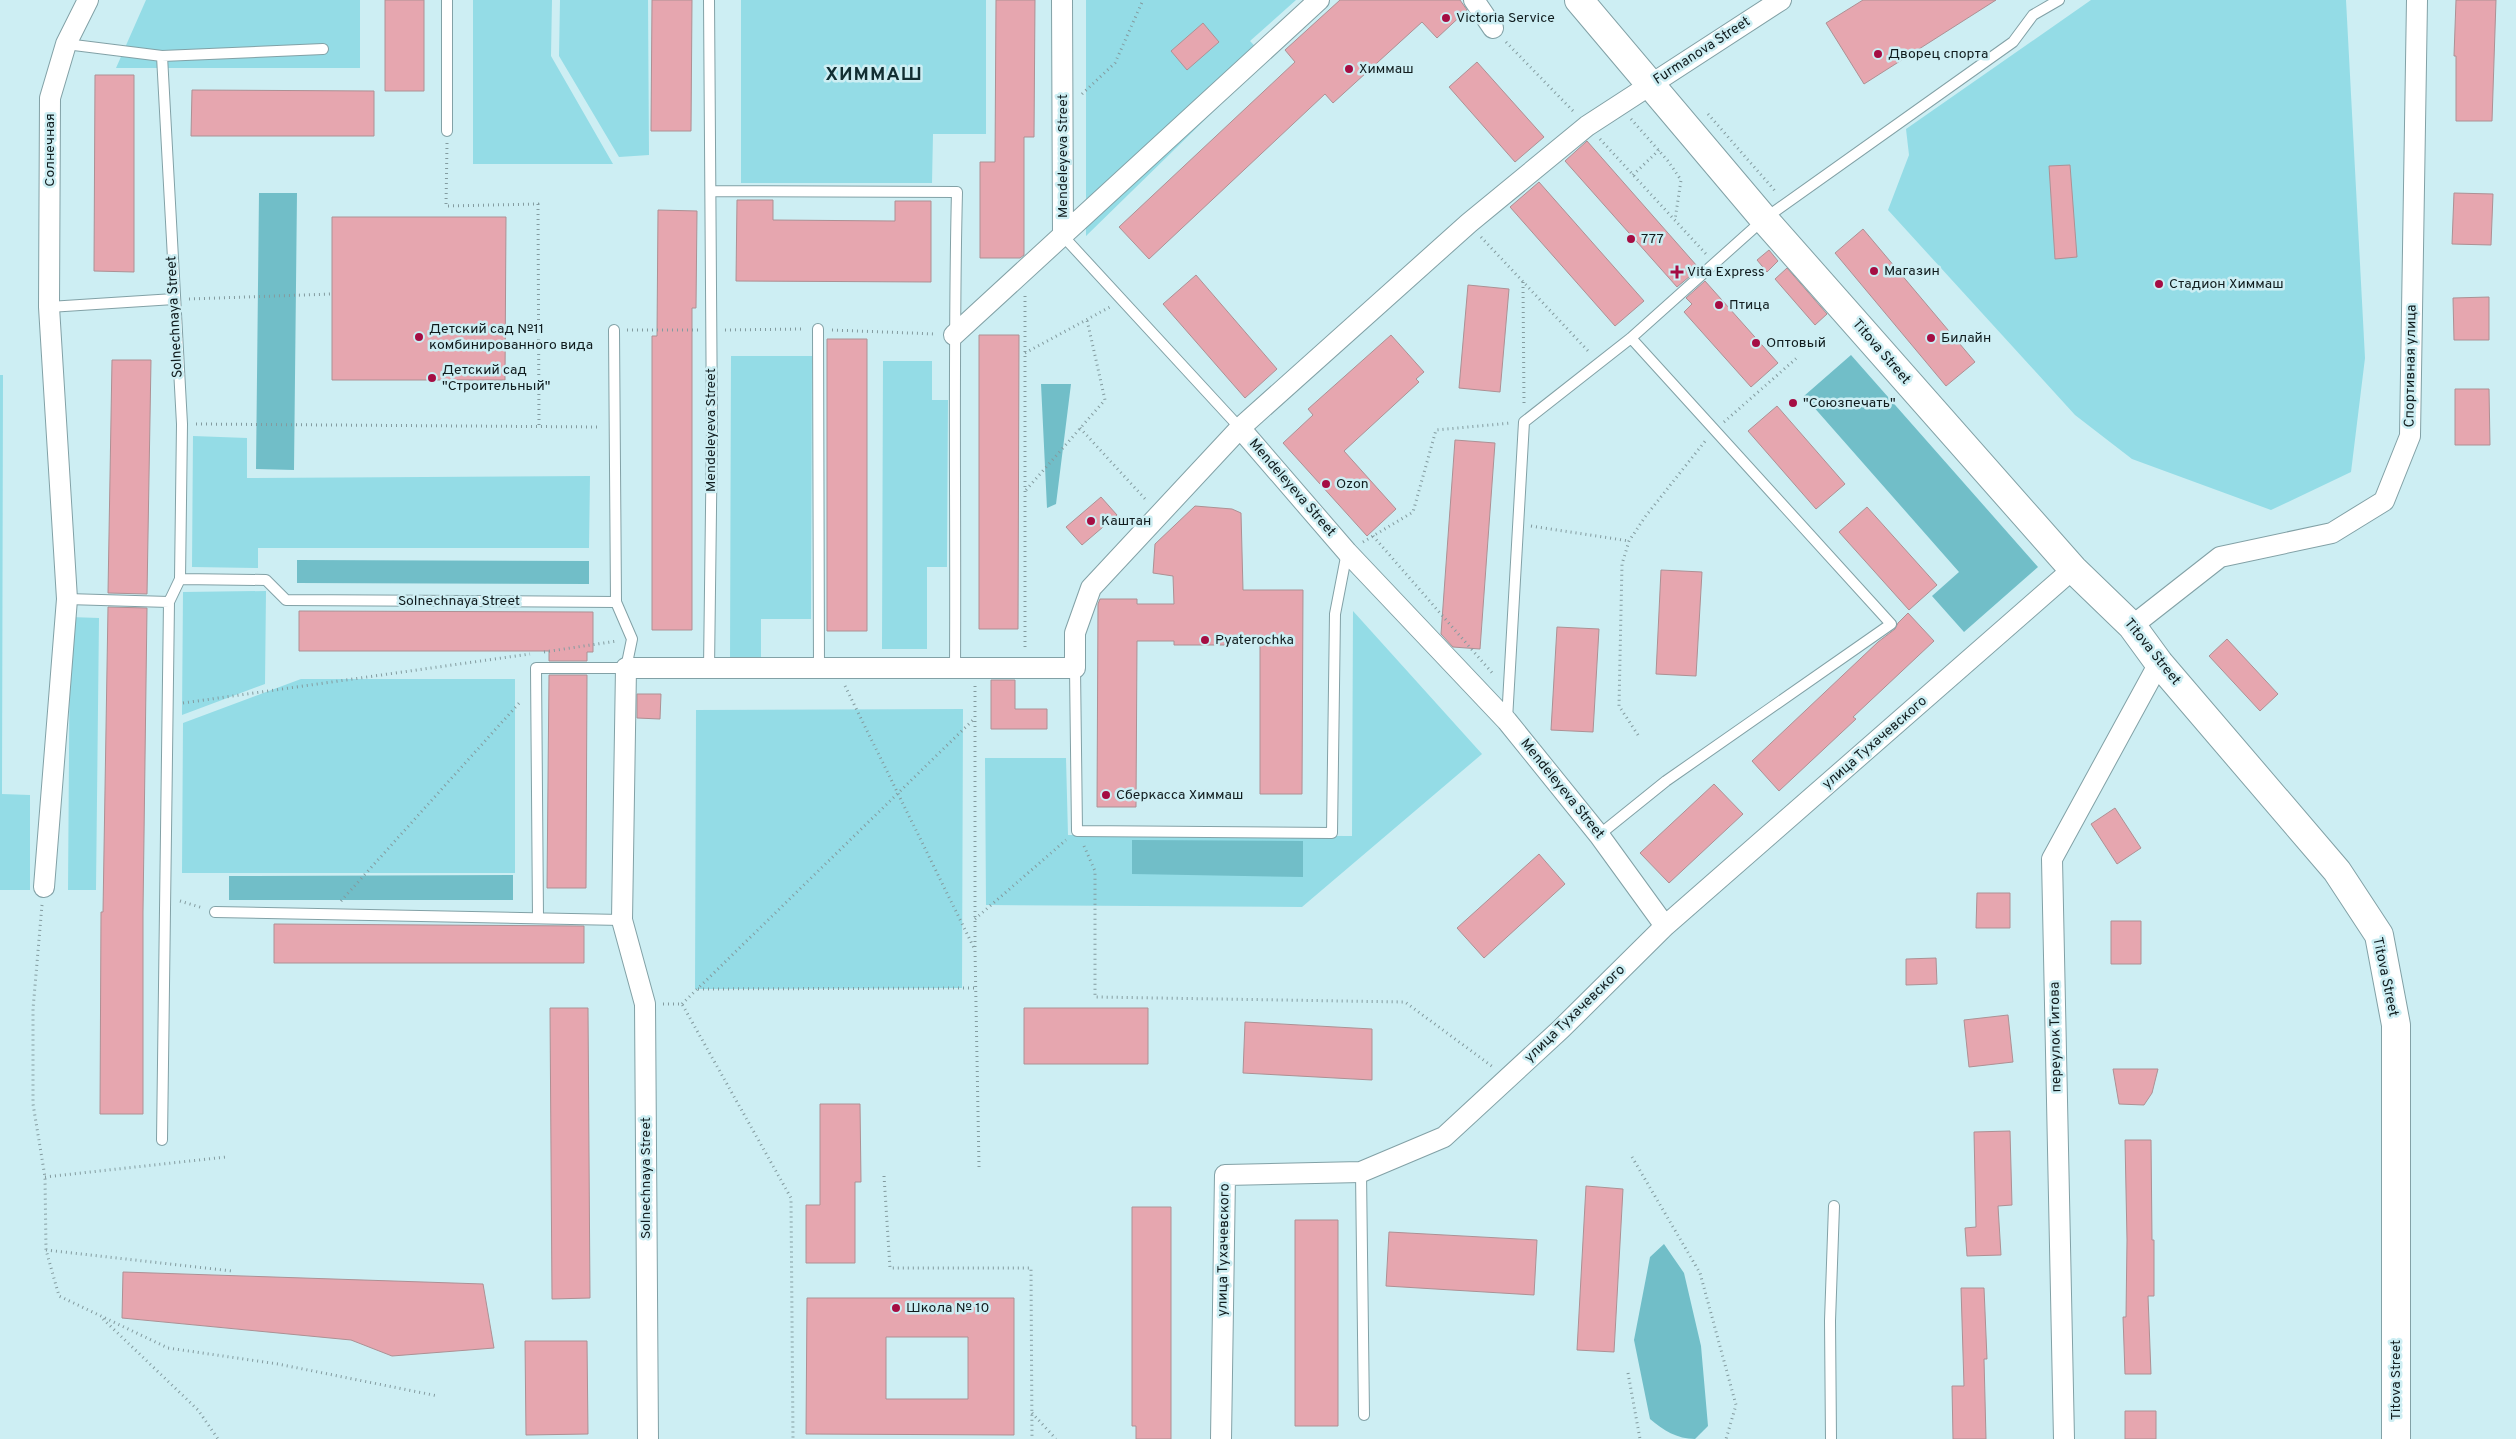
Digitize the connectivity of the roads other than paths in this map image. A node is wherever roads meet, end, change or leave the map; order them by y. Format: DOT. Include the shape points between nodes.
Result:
graph roads {
  1 [pos="88,0"];
  2 [pos="447,0"];
  3 [pos="709,0"];
  4 [pos="1062,0"];
  5 [pos="1319,0"];
  6 [pos="1474,0"];
  7 [pos="1579,0"];
  8 [pos="1781,0"];
  9 [pos="2059,0"];
  10 [pos="2417,0"];
  11 [pos="1493,28"];
  12 [pos="66,44"];
  13 [pos="323,49"];
  14 [pos="162,56"];
  15 [pos="1649,86"];
  16 [pos="447,131"];
  17 [pos="711,192"];
  18 [pos="1775,212"];
  19 [pos="1063,236"];
  20 [pos="174,299"];
  21 [pos="49,307"];
  22 [pos="818,329"];
  23 [pos="614,330"];
  24 [pos="954,335"];
  25 [pos="1631,338"];
  26 [pos="1240,428"];
  27 [pos="1347,552"];
  28 [pos="2073,569"];
  29 [pos="180,578"];
  30 [pos="67,599"];
  31 [pos="169,602"];
  32 [pos="616,602"];
  33 [pos="2132,626"];
  34 [pos="2159,663"];
  35 [pos="626,668"];
  36 [pos="955,668"];
  37 [pos="1075,668"];
  38 [pos="827,669"];
  39 [pos="709,670"];
  40 [pos="1507,721"];
  41 [pos="1599,834"];
  42 [pos="44,887"];
  43 [pos="215,912"];
  44 [pos="538,917"];
  45 [pos="622,920"];
  46 [pos="1665,926"];
  47 [pos="162,1140"];
  48 [pos="1361,1172"];
  49 [pos="1834,1206"];
  50 [pos="1364,1415"];
  51 [pos="648,1439"];
  52 [pos="1221,1439"];
  53 [pos="1831,1439"];
  54 [pos="2064,1439"];
  55 [pos="2396,1439"];
  1 -- 12 [label="street, Солнечная"];
  2 -- 16 [label="lane"];
  3 -- 17 [label="lane, Mendeleyeva Street"];
  4 -- 19 [label="street, Mendeleyeva Street"];
  5 -- 19 [label="street"];
  6 -- 11 [label="street"];
  7 -- 15 [label="street, Titova Street"];
  8 -- 15 [label="street, Furmanova Street"];
  9 -- 18 [label="lane" via="2033,15 2012,42"];
  10 -- 33 [label="street, Спортивная улица" via="2410,436 2384,501 2332,532 2220,557"];
  12 -- 14 [label="lane"];
  12 -- 21 [label="street, Солнечная" via="50,98"];
  13 -- 14 [label="lane"];
  14 -- 20 [label="lane, Solnechnaya Street"];
  15 -- 18 [label="street, Titova Street"];
  15 -- 26 [label="street, Furmanova Street" via="1587,126 1469,223"];
  17 -- 24 [label="lane" via="957,192"];
  17 -- 39 [label="lane, Mendeleyeva Street"];
  18 -- 25 [label="lane"];
  18 -- 28 [label="street, Titova Street"];
  19 -- 24 [label="street"];
  19 -- 26 [label="lane, Mendeleyeva Street"];
  20 -- 21 [label="lane"];
  20 -- 29 [label="lane, Solnechnaya Street" via="182,424"];
  21 -- 30 [label="street, Солнечная"];
  22 -- 38 [label="lane"];
  23 -- 32 [label="lane"];
  24 -- 36 [label="lane" via="957,392"];
  25 -- 40 [label="lane" via="1524,422"];
  25 -- 41 [label="lane" via="1891,624 1666,781"];
  26 -- 27 [label="street, Mendeleyeva Street"];
  26 -- 37 [label="street, Furmanova Street" via="1091,588 1075,633"];
  27 -- 37 [label="lane" via="1334,614 1332,833 1077,831"];
  27 -- 40 [label="street, Mendeleyeva Street"];
  28 -- 33 [label="street, Titova Street"];
  28 -- 46 [label="street, улица Тухачевского"];
  29 -- 31 [label="lane, Solnechnaya Street"];
  29 -- 32 [label="lane, Solnechnaya Street" via="266,580 286,600"];
  30 -- 31 [label="lane"];
  30 -- 42 [label="street, Солнечная"];
  31 -- 47 [label="lane, Solnechnaya Street"];
  32 -- 35 [label="lane, Solnechnaya Street" via="632,639"];
  33 -- 34 [label="street, Titova Street"];
  34 -- 54 [label="street, переулок Титова" via="2052,859"];
  34 -- 55 [label="street, Titova Street" via="2337,871 2379,935 2396,1025"];
  35 -- 39 [label="street"];
  35 -- 44 [label="lane" via="536,668"];
  35 -- 45 [label="street, Solnechnaya Street"];
  36 -- 37 [label="street"];
  36 -- 38 [label="street"];
  38 -- 39 [label="street"];
  40 -- 41 [label="street, Mendeleyeva Street"];
  41 -- 46 [label="street, Mendeleyeva Street"];
  43 -- 44 [label="lane"];
  44 -- 45 [label="lane"];
  45 -- 51 [label="street, Solnechnaya Street" via="645,1004"];
  46 -- 48 [label="street, улица Тухачевского" via="1561,1029 1444,1137"];
  48 -- 50 [label="lane"];
  48 -- 52 [label="street, улица Тухачевского" via="1225,1175"];
  49 -- 53 [label="lane" via="1830,1322"];
}
